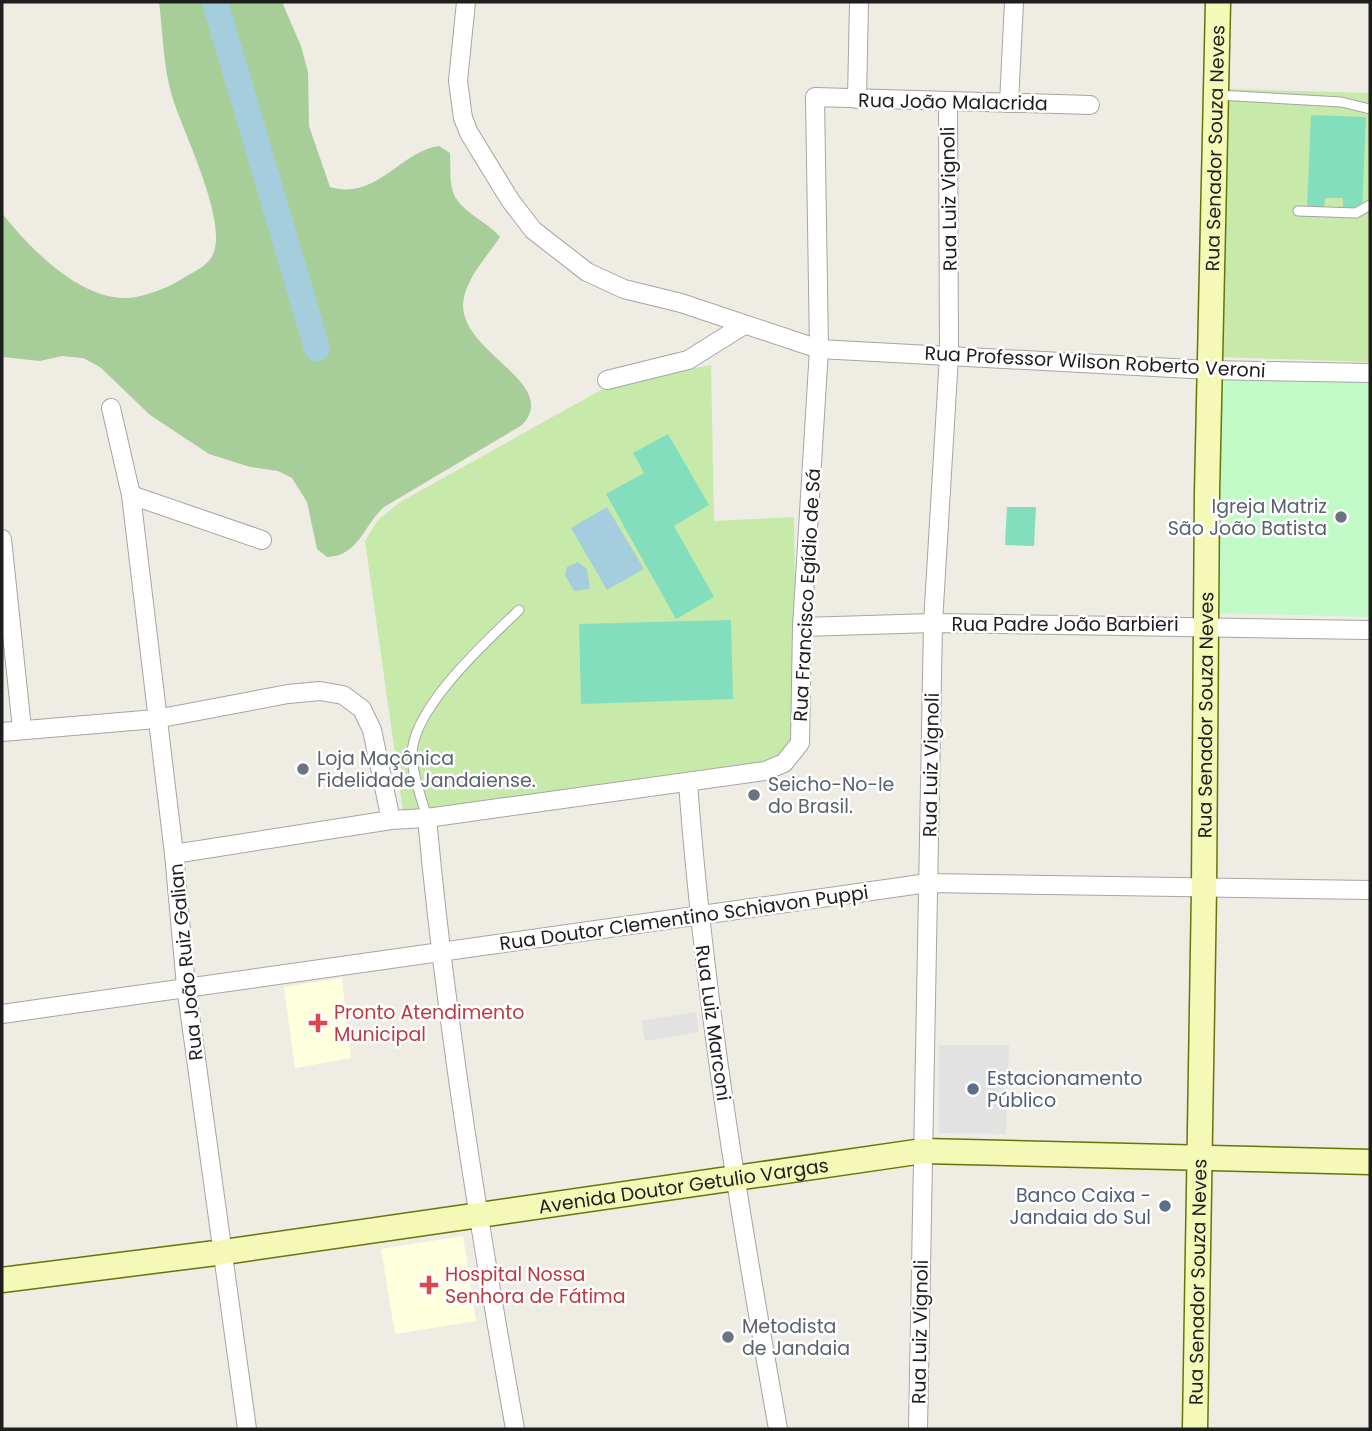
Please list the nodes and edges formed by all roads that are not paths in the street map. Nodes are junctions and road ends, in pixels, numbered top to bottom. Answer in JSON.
{"nodes":[{"id":1,"x":466,"y":2,"type":"edge"},
{"id":2,"x":859,"y":2,"type":"edge"},
{"id":3,"x":1014,"y":2,"type":"edge"},
{"id":4,"x":1218,"y":2,"type":"edge"},
{"id":5,"x":1216,"y":94,"type":"junction"},
{"id":6,"x":815,"y":97,"type":"joint"},
{"id":7,"x":857,"y":99,"type":"junction"},
{"id":8,"x":948,"y":102,"type":"junction"},
{"id":9,"x":1009,"y":103,"type":"junction"},
{"id":10,"x":1090,"y":105,"type":"dead end"},
{"id":11,"x":1370,"y":109,"type":"edge"},
{"id":12,"x":1370,"y":205,"type":"edge"},
{"id":13,"x":1298,"y":211,"type":"dead end"},
{"id":14,"x":744,"y":325,"type":"junction"},
{"id":15,"x":819,"y":349,"type":"junction"},
{"id":16,"x":950,"y":356,"type":"junction"},
{"id":17,"x":1210,"y":370,"type":"junction"},
{"id":18,"x":1370,"y":373,"type":"edge"},
{"id":19,"x":607,"y":380,"type":"dead end"},
{"id":20,"x":111,"y":408,"type":"dead end"},
{"id":21,"x":131,"y":495,"type":"junction"},
{"id":22,"x":2,"y":539,"type":"edge"},
{"id":23,"x":262,"y":540,"type":"dead end"},
{"id":24,"x":519,"y":610,"type":"dead end"},
{"id":25,"x":933,"y":623,"type":"junction"},
{"id":26,"x":1205,"y":625,"type":"junction"},
{"id":27,"x":802,"y":627,"type":"junction"},
{"id":28,"x":1370,"y":630,"type":"edge"},
{"id":29,"x":156,"y":719,"type":"junction"},
{"id":30,"x":22,"y":729,"type":"junction"},
{"id":31,"x":2,"y":732,"type":"edge"},
{"id":32,"x":688,"y":783,"type":"junction"},
{"id":33,"x":427,"y":818,"type":"junction"},
{"id":34,"x":391,"y":820,"type":"junction"},
{"id":35,"x":174,"y":853,"type":"junction"},
{"id":36,"x":929,"y":883,"type":"junction"},
{"id":37,"x":1204,"y":889,"type":"junction"},
{"id":38,"x":1370,"y":890,"type":"edge"},
{"id":39,"x":698,"y":916,"type":"junction"},
{"id":40,"x":439,"y":953,"type":"junction"},
{"id":41,"x":187,"y":986,"type":"junction"},
{"id":42,"x":2,"y":1014,"type":"edge"},
{"id":43,"x":923,"y":1151,"type":"junction"},
{"id":44,"x":1198,"y":1158,"type":"junction"},
{"id":45,"x":1370,"y":1162,"type":"edge"},
{"id":46,"x":734,"y":1178,"type":"junction"},
{"id":47,"x":477,"y":1215,"type":"junction"},
{"id":48,"x":224,"y":1252,"type":"junction"},
{"id":49,"x":2,"y":1280,"type":"edge"},
{"id":50,"x":247,"y":1429,"type":"edge"},
{"id":51,"x":515,"y":1429,"type":"edge"},
{"id":52,"x":778,"y":1429,"type":"edge"},
{"id":53,"x":918,"y":1429,"type":"edge"},
{"id":54,"x":1195,"y":1429,"type":"edge"}],
"edges":[{"from":1,"to":14,"type":"street","name":"Rua Professor Wilson Roberto Veroni"},
{"from":2,"to":7,"type":"street"},
{"from":3,"to":9,"type":"street"},
{"from":4,"to":5,"type":"street","name":"Rua Senador Souza Neves"},
{"from":5,"to":11,"type":"lane"},
{"from":5,"to":17,"type":"street","name":"Rua Senador Souza Neves"},
{"from":6,"to":7,"type":"street","name":"Rua João Malacrida"},
{"from":6,"to":15,"type":"street","name":"Rua Francisco Egídio de Sá"},
{"from":7,"to":8,"type":"street","name":"Rua João Malacrida"},
{"from":8,"to":9,"type":"street","name":"Rua João Malacrida"},
{"from":8,"to":16,"type":"street","name":"Rua Luiz Vignoli"},
{"from":9,"to":10,"type":"street","name":"Rua João Malacrida"},
{"from":12,"to":13,"type":"lane"},
{"from":14,"to":15,"type":"street","name":"Rua Professor Wilson Roberto Veroni"},
{"from":14,"to":19,"type":"street"},
{"from":15,"to":16,"type":"street","name":"Rua Professor Wilson Roberto Veroni"},
{"from":15,"to":27,"type":"street","name":"Rua Francisco Egídio de Sá"},
{"from":16,"to":17,"type":"street","name":"Rua Professor Wilson Roberto Veroni"},
{"from":16,"to":25,"type":"street","name":"Rua Luiz Vignoli"},
{"from":17,"to":18,"type":"street","name":"Rua Professor Wilson Roberto Veroni"},
{"from":17,"to":26,"type":"street","name":"Rua Senador Souza Neves"},
{"from":20,"to":21,"type":"street","name":"Rua João Ruiz Galian"},
{"from":21,"to":23,"type":"street"},
{"from":21,"to":29,"type":"street","name":"Rua João Ruiz Galian"},
{"from":22,"to":30,"type":"street"},
{"from":24,"to":33,"type":"lane"},
{"from":25,"to":26,"type":"street","name":"Rua Padre João Barbieri"},
{"from":25,"to":27,"type":"street","name":"Rua Padre João Barbieri"},
{"from":25,"to":36,"type":"street","name":"Rua Luiz Vignoli"},
{"from":26,"to":28,"type":"street","name":"Rua Padre João Barbieri"},
{"from":26,"to":37,"type":"street","name":"Rua Senador Souza Neves"},
{"from":27,"to":32,"type":"street","name":"Rua Francisco Egídio de Sá"},
{"from":29,"to":30,"type":"street"},
{"from":29,"to":34,"type":"street"},
{"from":29,"to":35,"type":"street","name":"Rua João Ruiz Galian"},
{"from":30,"to":31,"type":"street"},
{"from":32,"to":33,"type":"street","name":"Rua Francisco Egídio de Sá"},
{"from":32,"to":39,"type":"street","name":"Rua Luiz Marconi"},
{"from":33,"to":34,"type":"street","name":"Rua Francisco Egídio de Sá"},
{"from":33,"to":40,"type":"street"},
{"from":34,"to":35,"type":"street","name":"Rua Francisco Egídio de Sá"},
{"from":35,"to":41,"type":"street","name":"Rua João Ruiz Galian"},
{"from":36,"to":37,"type":"street","name":"Rua Doutor Clementino Schiavon Puppi"},
{"from":36,"to":39,"type":"street","name":"Rua Doutor Clementino Schiavon Puppi"},
{"from":36,"to":43,"type":"street","name":"Rua Luiz Vignoli"},
{"from":37,"to":38,"type":"street","name":"Rua Doutor Clementino Schiavon Puppi"},
{"from":37,"to":44,"type":"street","name":"Rua Senador Souza Neves"},
{"from":39,"to":40,"type":"street","name":"Rua Doutor Clementino Schiavon Puppi"},
{"from":39,"to":46,"type":"street","name":"Rua Luiz Marconi"},
{"from":40,"to":41,"type":"street","name":"Rua Doutor Clementino Schiavon Puppi"},
{"from":40,"to":47,"type":"street"},
{"from":41,"to":42,"type":"street","name":"Rua Doutor Clementino Schiavon Puppi"},
{"from":41,"to":48,"type":"street","name":"Rua João Ruiz Galian"},
{"from":43,"to":44,"type":"street","name":"Avenida Doutor Getulio Vargas"},
{"from":43,"to":46,"type":"street","name":"Avenida Doutor Getulio Vargas"},
{"from":43,"to":53,"type":"street","name":"Rua Luiz Vignoli"},
{"from":44,"to":45,"type":"street","name":"Avenida Doutor Getulio Vargas"},
{"from":44,"to":54,"type":"street","name":"Rua Senador Souza Neves"},
{"from":46,"to":47,"type":"street","name":"Avenida Doutor Getulio Vargas"},
{"from":46,"to":52,"type":"street","name":"Rua Luiz Marconi"},
{"from":47,"to":48,"type":"street","name":"Avenida Doutor Getulio Vargas"},
{"from":47,"to":51,"type":"street"},
{"from":48,"to":49,"type":"street","name":"Avenida Doutor Getulio Vargas"},
{"from":48,"to":50,"type":"street","name":"Rua João Ruiz Galian"}]}
